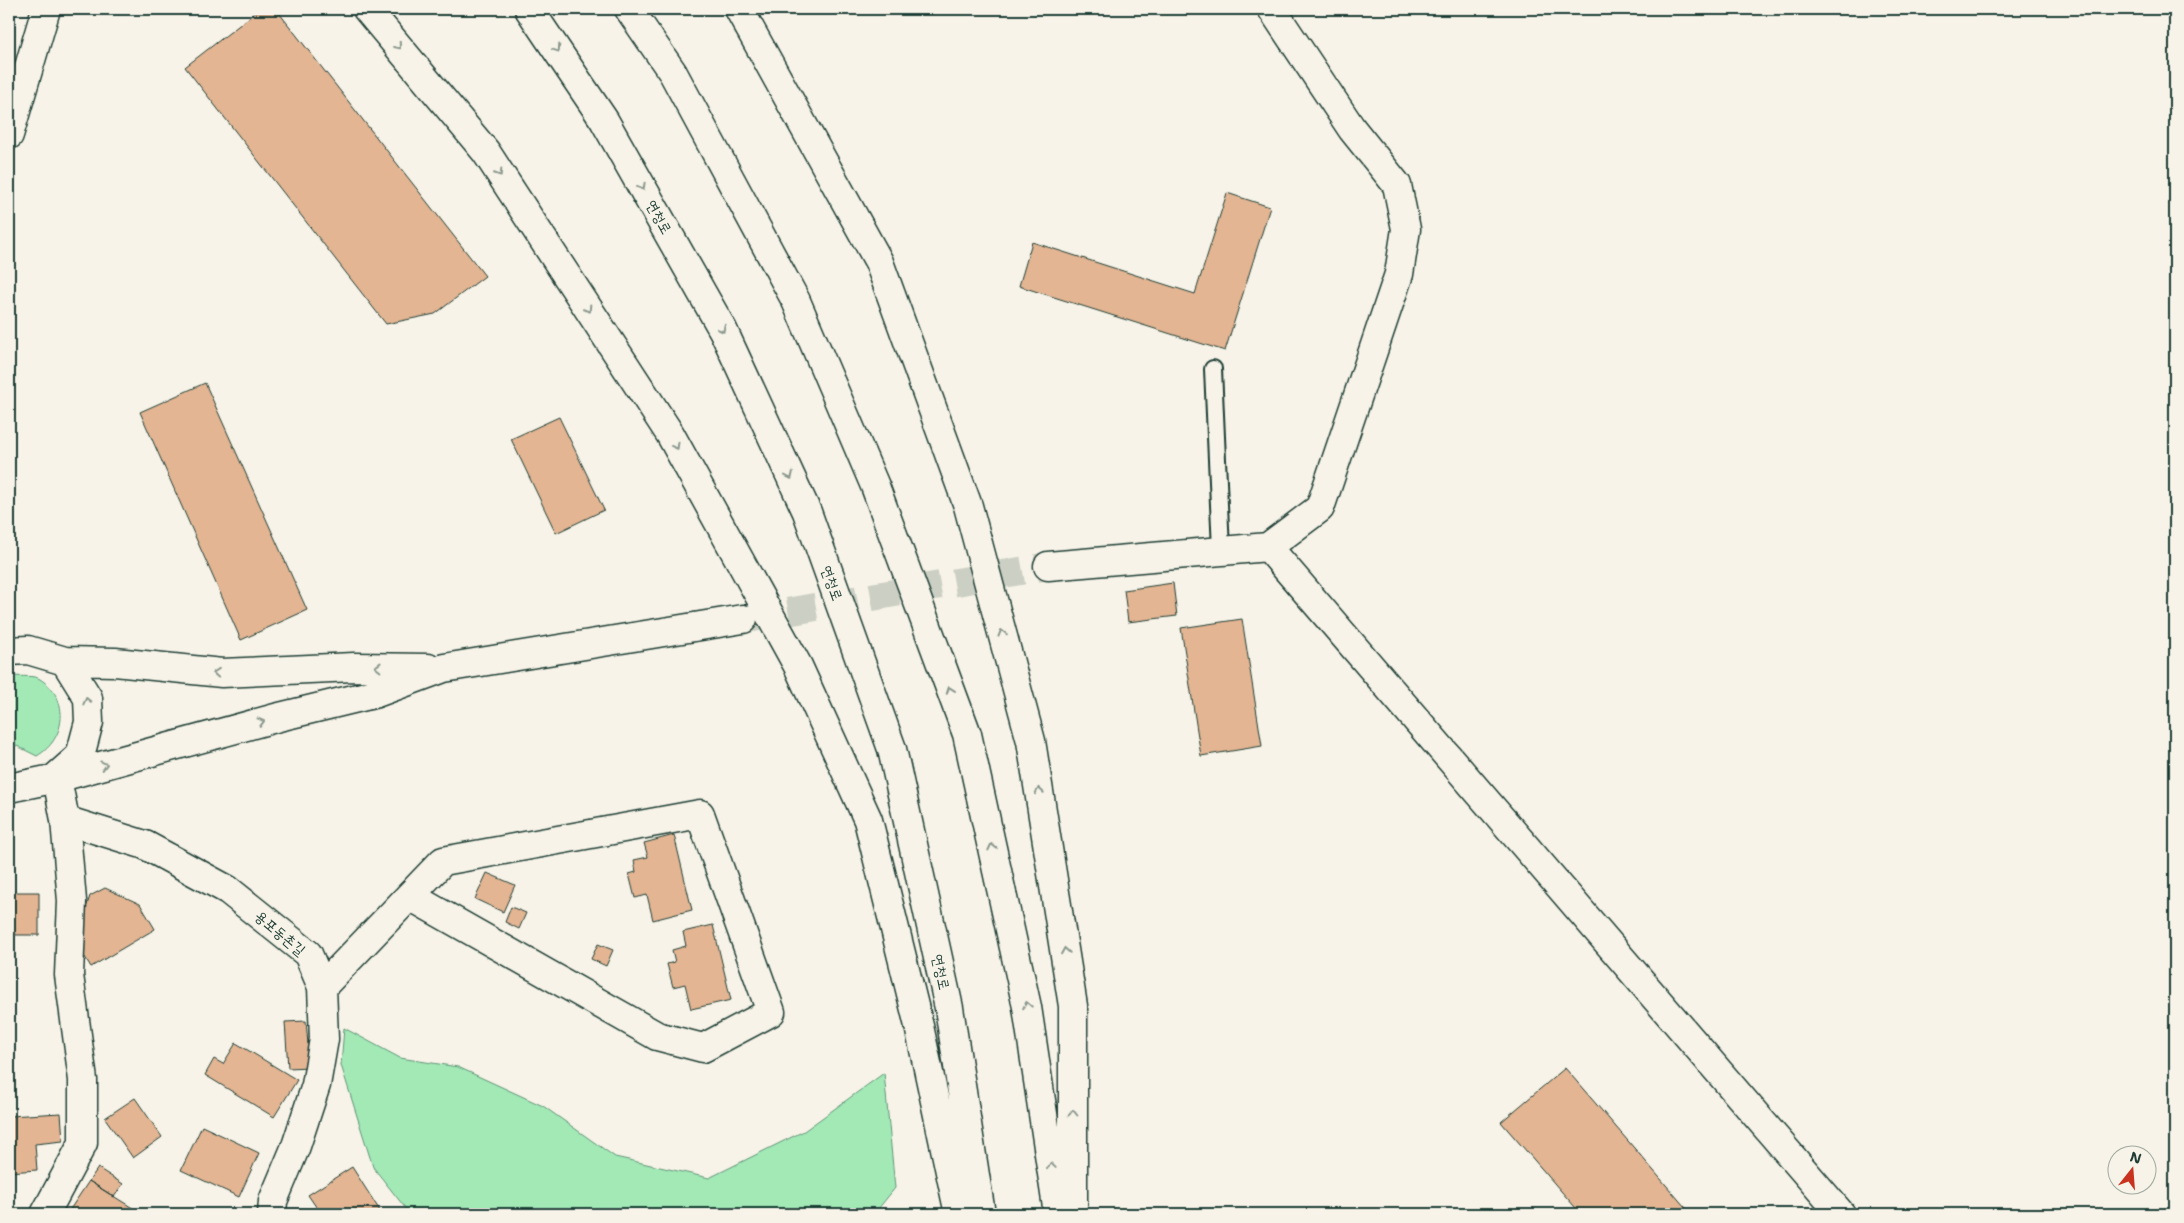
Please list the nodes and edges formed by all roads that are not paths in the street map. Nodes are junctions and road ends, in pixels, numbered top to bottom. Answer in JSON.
{"nodes":[{"id":1,"x":46,"y":9,"type":"edge"},
{"id":2,"x":367,"y":9,"type":"edge"},
{"id":3,"x":530,"y":9,"type":"edge"},
{"id":4,"x":629,"y":9,"type":"edge"},
{"id":5,"x":739,"y":9,"type":"edge"},
{"id":6,"x":1272,"y":9,"type":"edge"},
{"id":7,"x":9,"y":135,"type":"edge"},
{"id":8,"x":1213,"y":369,"type":"dead end"},
{"id":9,"x":1268,"y":546,"type":"junction"},
{"id":10,"x":1221,"y":550,"type":"junction"},
{"id":11,"x":1048,"y":566,"type":"tunnel mouth"},
{"id":12,"x":743,"y":619,"type":"tunnel mouth"},
{"id":13,"x":9,"y":651,"type":"edge"},
{"id":14,"x":65,"y":661,"type":"junction"},
{"id":15,"x":444,"y":668,"type":"junction"},
{"id":16,"x":57,"y":778,"type":"junction"},
{"id":17,"x":9,"y":781,"type":"edge"},
{"id":18,"x":9,"y":788,"type":"edge"},
{"id":19,"x":65,"y":820,"type":"junction"},
{"id":20,"x":410,"y":896,"type":"junction"},
{"id":21,"x":322,"y":987,"type":"junction"},
{"id":22,"x":45,"y":1214,"type":"edge"},
{"id":23,"x":272,"y":1214,"type":"edge"},
{"id":24,"x":959,"y":1214,"type":"edge"},
{"id":25,"x":981,"y":1214,"type":"edge"},
{"id":26,"x":1058,"y":1214,"type":"edge"},
{"id":27,"x":1073,"y":1214,"type":"edge"},
{"id":28,"x":1841,"y":1214,"type":"edge"}],
"edges":[{"from":1,"to":7,"type":"main road"},
{"from":2,"to":24,"type":"main road","one_way":true},
{"from":3,"to":25,"type":"main road","name":"연청로","one_way":true},
{"from":26,"to":4,"type":"main road","one_way":true},
{"from":27,"to":5,"type":"main road","one_way":true},
{"from":6,"to":9,"type":"main road"},
{"from":8,"to":10,"type":"lane"},
{"from":9,"to":10,"type":"main road"},
{"from":9,"to":28,"type":"main road"},
{"from":10,"to":11,"type":"main road"},
{"from":12,"to":15,"type":"main road"},
{"from":13,"to":14,"type":"main road"},
{"from":15,"to":14,"type":"main road","one_way":true},
{"from":16,"to":14,"type":"main road","one_way":true},
{"from":16,"to":15,"type":"main road","one_way":true},
{"from":16,"to":17,"type":"main road"},
{"from":16,"to":18,"type":"main road"},
{"from":16,"to":19,"type":"main road"},
{"from":19,"to":21,"type":"main road","name":"용포동촌길"},
{"from":19,"to":22,"type":"main road"},
{"from":20,"to":20,"type":"main road"},
{"from":20,"to":21,"type":"main road"},
{"from":21,"to":23,"type":"main road","name":"용포동촌길"}]}
